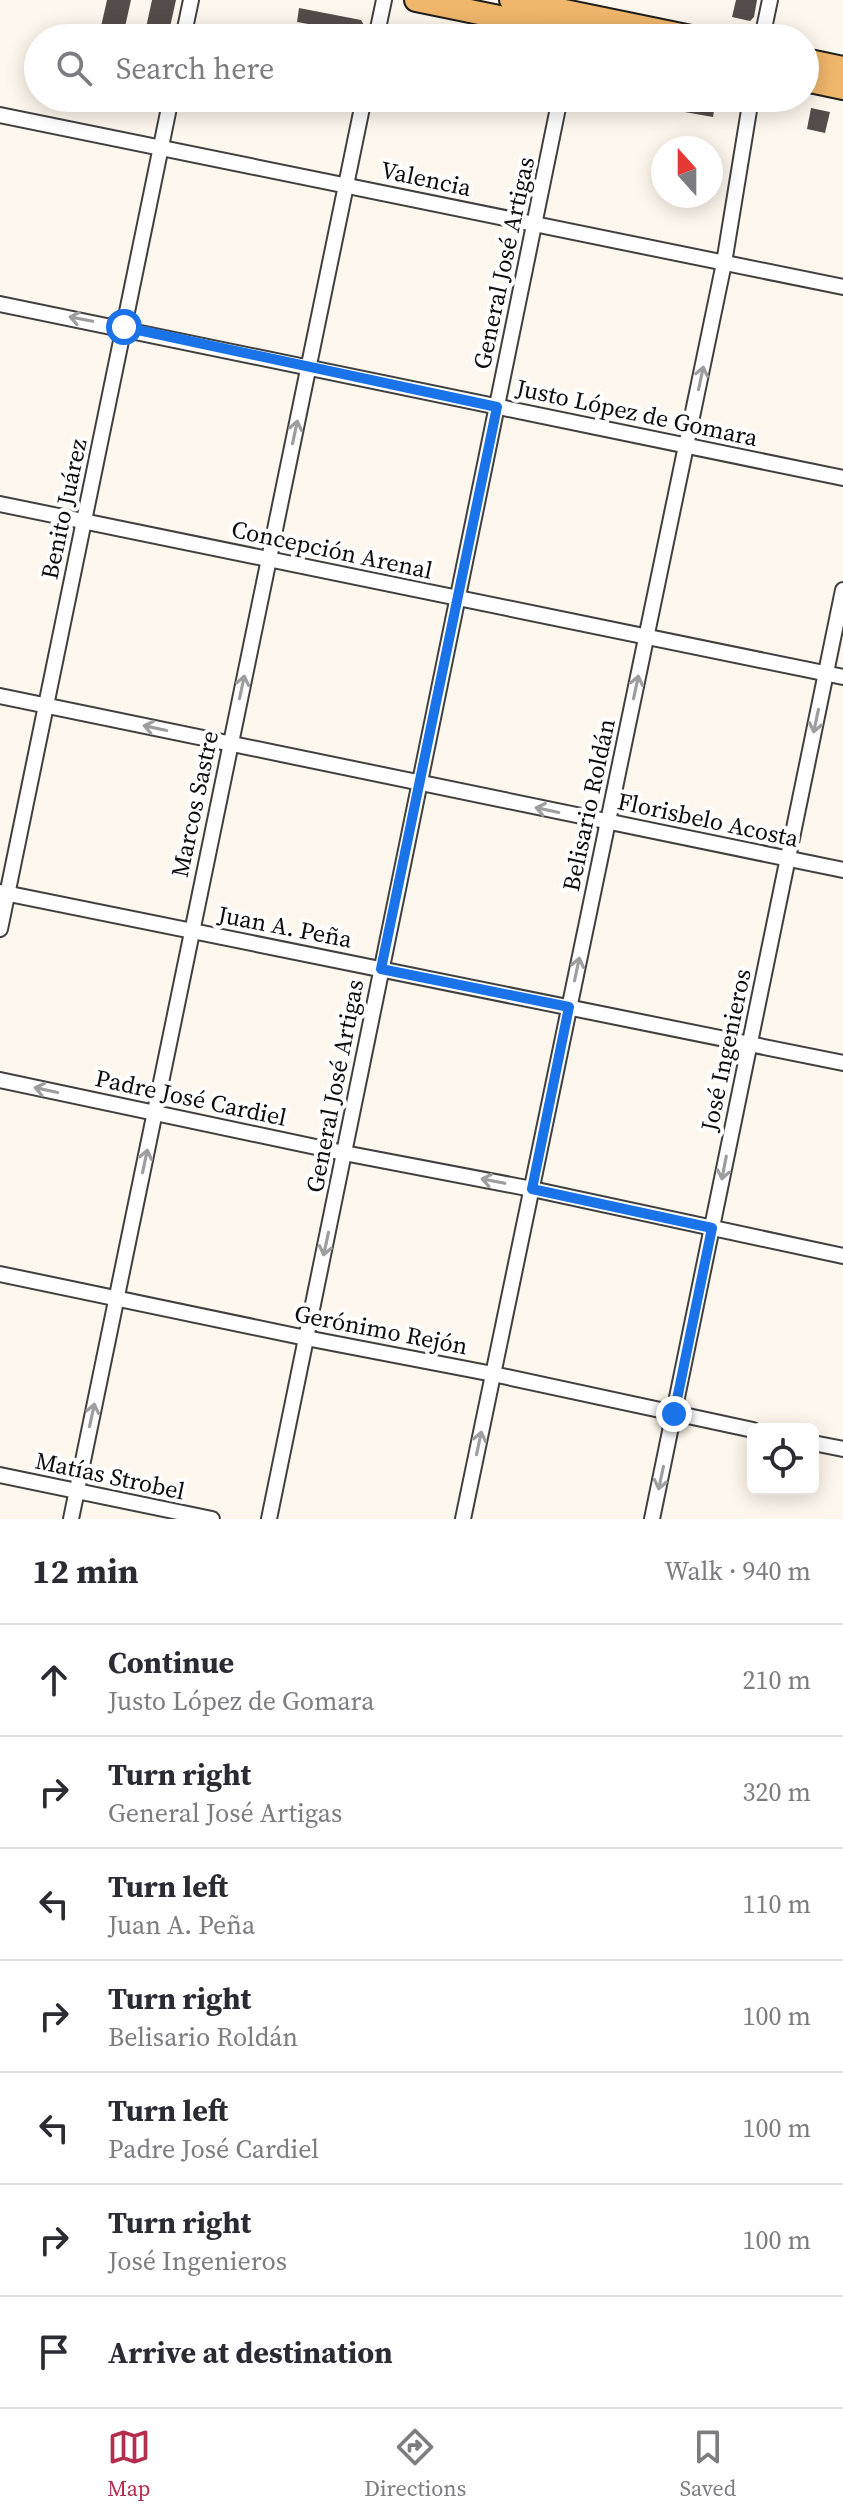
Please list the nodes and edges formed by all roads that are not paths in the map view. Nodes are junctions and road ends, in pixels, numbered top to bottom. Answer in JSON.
{"nodes":[{"id":1,"x":191,"y":0,"type":"edge"},
{"id":2,"x":384,"y":0,"type":"edge"},
{"id":3,"x":416,"y":0,"type":"edge"},
{"id":4,"x":511,"y":0,"type":"edge"},
{"id":5,"x":770,"y":0,"type":"edge"},
{"id":6,"x":576,"y":21,"type":"edge"},
{"id":7,"x":186,"y":24,"type":"edge"},
{"id":8,"x":379,"y":24,"type":"edge"},
{"id":9,"x":597,"y":24,"type":"edge"},
{"id":10,"x":765,"y":24,"type":"edge"},
{"id":11,"x":819,"y":63,"type":"edge"},
{"id":12,"x":843,"y":68,"type":"edge"},
{"id":13,"x":819,"y":83,"type":"edge"},
{"id":14,"x":843,"y":88,"type":"edge"},
{"id":15,"x":168,"y":112,"type":"edge"},
{"id":16,"x":361,"y":112,"type":"edge"},
{"id":17,"x":557,"y":112,"type":"edge"},
{"id":18,"x":749,"y":112,"type":"edge"},
{"id":19,"x":0,"y":115,"type":"edge"},
{"id":20,"x":161,"y":147,"type":"junction"},
{"id":21,"x":346,"y":185,"type":"junction"},
{"id":22,"x":534,"y":224,"type":"junction"},
{"id":23,"x":724,"y":263,"type":"junction"},
{"id":24,"x":843,"y":287,"type":"edge"},
{"id":25,"x":0,"y":304,"type":"edge"},
{"id":26,"x":124,"y":327,"type":"junction"},
{"id":27,"x":308,"y":368,"type":"junction"},
{"id":28,"x":497,"y":407,"type":"junction"},
{"id":29,"x":687,"y":445,"type":"junction"},
{"id":30,"x":843,"y":478,"type":"edge"},
{"id":31,"x":0,"y":504,"type":"edge"},
{"id":32,"x":84,"y":521,"type":"junction"},
{"id":33,"x":269,"y":559,"type":"junction"},
{"id":34,"x":843,"y":590,"type":"edge"},
{"id":35,"x":458,"y":598,"type":"junction"},
{"id":36,"x":647,"y":637,"type":"junction"},
{"id":37,"x":826,"y":674,"type":"junction"},
{"id":38,"x":843,"y":677,"type":"edge"},
{"id":39,"x":0,"y":696,"type":"edge"},
{"id":40,"x":46,"y":705,"type":"junction"},
{"id":41,"x":230,"y":745,"type":"junction"},
{"id":42,"x":420,"y":784,"type":"junction"},
{"id":43,"x":608,"y":822,"type":"junction"},
{"id":44,"x":788,"y":859,"type":"junction"},
{"id":45,"x":843,"y":870,"type":"edge"},
{"id":46,"x":4,"y":892,"type":"edge"},
{"id":47,"x":0,"y":929,"type":"edge"},
{"id":48,"x":192,"y":930,"type":"junction"},
{"id":49,"x":381,"y":969,"type":"junction"},
{"id":50,"x":569,"y":1007,"type":"junction"},
{"id":51,"x":749,"y":1044,"type":"junction"},
{"id":52,"x":843,"y":1063,"type":"edge"},
{"id":53,"x":0,"y":1080,"type":"edge"},
{"id":54,"x":154,"y":1114,"type":"junction"},
{"id":55,"x":344,"y":1153,"type":"junction"},
{"id":56,"x":532,"y":1189,"type":"junction"},
{"id":57,"x":712,"y":1228,"type":"junction"},
{"id":58,"x":843,"y":1256,"type":"edge"},
{"id":59,"x":0,"y":1274,"type":"edge"},
{"id":60,"x":116,"y":1299,"type":"junction"},
{"id":61,"x":306,"y":1338,"type":"junction"},
{"id":62,"x":493,"y":1374,"type":"junction"},
{"id":63,"x":674,"y":1414,"type":"junction"},
{"id":64,"x":747,"y":1429,"type":"edge"},
{"id":65,"x":819,"y":1444,"type":"edge"},
{"id":66,"x":843,"y":1449,"type":"edge"},
{"id":67,"x":0,"y":1475,"type":"edge"},
{"id":68,"x":76,"y":1491,"type":"junction"},
{"id":69,"x":71,"y":1519,"type":"edge"},
{"id":70,"x":212,"y":1519,"type":"edge"},
{"id":71,"x":269,"y":1519,"type":"edge"},
{"id":72,"x":463,"y":1519,"type":"edge"},
{"id":73,"x":652,"y":1519,"type":"edge"}],
"edges":[{"from":1,"to":7,"type":"street"},
{"from":2,"to":8,"type":"street"},
{"from":3,"to":6,"type":"main road"},
{"from":4,"to":6,"type":"main road"},
{"from":5,"to":10,"type":"street"},
{"from":6,"to":9,"type":"main road"},
{"from":11,"to":12,"type":"main road"},
{"from":13,"to":14,"type":"main road"},
{"from":15,"to":20,"type":"street","name":"Benito Juárez"},
{"from":16,"to":21,"type":"street","name":"Marcos Sastre"},
{"from":17,"to":22,"type":"street","name":"General José Artigas"},
{"from":18,"to":23,"type":"street","name":"Belisario Roldán"},
{"from":19,"to":20,"type":"street","name":"Valencia"},
{"from":20,"to":21,"type":"street","name":"Valencia"},
{"from":20,"to":26,"type":"street","name":"Benito Juárez"},
{"from":21,"to":22,"type":"street","name":"Valencia"},
{"from":21,"to":27,"type":"street","name":"Marcos Sastre"},
{"from":22,"to":23,"type":"street","name":"Valencia"},
{"from":22,"to":28,"type":"street","name":"General José Artigas"},
{"from":23,"to":24,"type":"street","name":"Valencia"},
{"from":29,"to":23,"type":"street","name":"Belisario Roldán","one_way":true},
{"from":26,"to":25,"type":"street","name":"Justo López de Gomara","one_way":true},
{"from":26,"to":27,"type":"street","name":"Justo López de Gomara"},
{"from":26,"to":32,"type":"street","name":"Benito Juárez"},
{"from":27,"to":28,"type":"street","name":"Justo López de Gomara"},
{"from":33,"to":27,"type":"street","name":"Marcos Sastre","one_way":true},
{"from":28,"to":29,"type":"street","name":"Justo López de Gomara"},
{"from":28,"to":35,"type":"street","name":"General José Artigas"},
{"from":29,"to":30,"type":"street","name":"Justo López de Gomara"},
{"from":29,"to":36,"type":"street","name":"Belisario Roldán"},
{"from":31,"to":32,"type":"street","name":"Concepción Arenal"},
{"from":32,"to":33,"type":"street","name":"Concepción Arenal"},
{"from":32,"to":40,"type":"street","name":"Benito Juárez"},
{"from":33,"to":35,"type":"street","name":"Concepción Arenal"},
{"from":41,"to":33,"type":"street","name":"Marcos Sastre","one_way":true},
{"from":34,"to":37,"type":"street","name":"José Ingenieros"},
{"from":35,"to":36,"type":"street","name":"Concepción Arenal"},
{"from":35,"to":42,"type":"street","name":"General José Artigas"},
{"from":36,"to":37,"type":"street","name":"Concepción Arenal"},
{"from":43,"to":36,"type":"street","name":"Belisario Roldán","one_way":true},
{"from":37,"to":38,"type":"street","name":"Concepción Arenal"},
{"from":37,"to":44,"type":"street","name":"José Ingenieros","one_way":true},
{"from":39,"to":40,"type":"street","name":"Florisbelo Acosta"},
{"from":41,"to":40,"type":"street","name":"Florisbelo Acosta","one_way":true},
{"from":40,"to":46,"type":"street","name":"Benito Juárez"},
{"from":41,"to":42,"type":"street","name":"Florisbelo Acosta"},
{"from":41,"to":48,"type":"street","name":"Marcos Sastre"},
{"from":43,"to":42,"type":"street","name":"Florisbelo Acosta","one_way":true},
{"from":42,"to":49,"type":"street","name":"General José Artigas"},
{"from":43,"to":44,"type":"street","name":"Florisbelo Acosta"},
{"from":50,"to":43,"type":"street","name":"Belisario Roldán","one_way":true},
{"from":44,"to":45,"type":"street","name":"Florisbelo Acosta"},
{"from":44,"to":51,"type":"street","name":"José Ingenieros"},
{"from":46,"to":47,"type":"street","name":"Benito Juárez"},
{"from":46,"to":48,"type":"street","name":"Juan A. Peña"},
{"from":48,"to":49,"type":"street","name":"Juan A. Peña"},
{"from":48,"to":54,"type":"street","name":"Marcos Sastre"},
{"from":49,"to":50,"type":"street","name":"Juan A. Peña"},
{"from":49,"to":55,"type":"street","name":"General José Artigas"},
{"from":50,"to":51,"type":"street","name":"Juan A. Peña"},
{"from":50,"to":56,"type":"street","name":"Belisario Roldán"},
{"from":51,"to":52,"type":"street","name":"Juan A. Peña"},
{"from":51,"to":57,"type":"street","name":"José Ingenieros","one_way":true},
{"from":54,"to":53,"type":"street","name":"Padre José Cardiel","one_way":true},
{"from":54,"to":55,"type":"street","name":"Padre José Cardiel"},
{"from":60,"to":54,"type":"street","name":"Marcos Sastre","one_way":true},
{"from":56,"to":55,"type":"street","name":"Padre José Cardiel","one_way":true},
{"from":55,"to":61,"type":"street","name":"General José Artigas","one_way":true},
{"from":56,"to":57,"type":"street","name":"Padre José Cardiel"},
{"from":56,"to":62,"type":"street","name":"Belisario Roldán"},
{"from":57,"to":58,"type":"street","name":"Padre José Cardiel"},
{"from":57,"to":63,"type":"street","name":"José Ingenieros"},
{"from":59,"to":60,"type":"street","name":"Gerónimo Rejón"},
{"from":60,"to":61,"type":"street","name":"Gerónimo Rejón"},
{"from":68,"to":60,"type":"street","name":"Marcos Sastre","one_way":true},
{"from":61,"to":62,"type":"street","name":"Gerónimo Rejón"},
{"from":61,"to":71,"type":"street","name":"General José Artigas"},
{"from":62,"to":63,"type":"street","name":"Gerónimo Rejón"},
{"from":72,"to":62,"type":"street","name":"Belisario Roldán","one_way":true},
{"from":63,"to":64,"type":"street","name":"Gerónimo Rejón"},
{"from":63,"to":73,"type":"street","name":"José Ingenieros","one_way":true},
{"from":65,"to":66,"type":"street"},
{"from":67,"to":68,"type":"street","name":"Matías Strobel"},
{"from":68,"to":69,"type":"street","name":"Marcos Sastre"},
{"from":68,"to":70,"type":"street","name":"Matías Strobel"}]}
